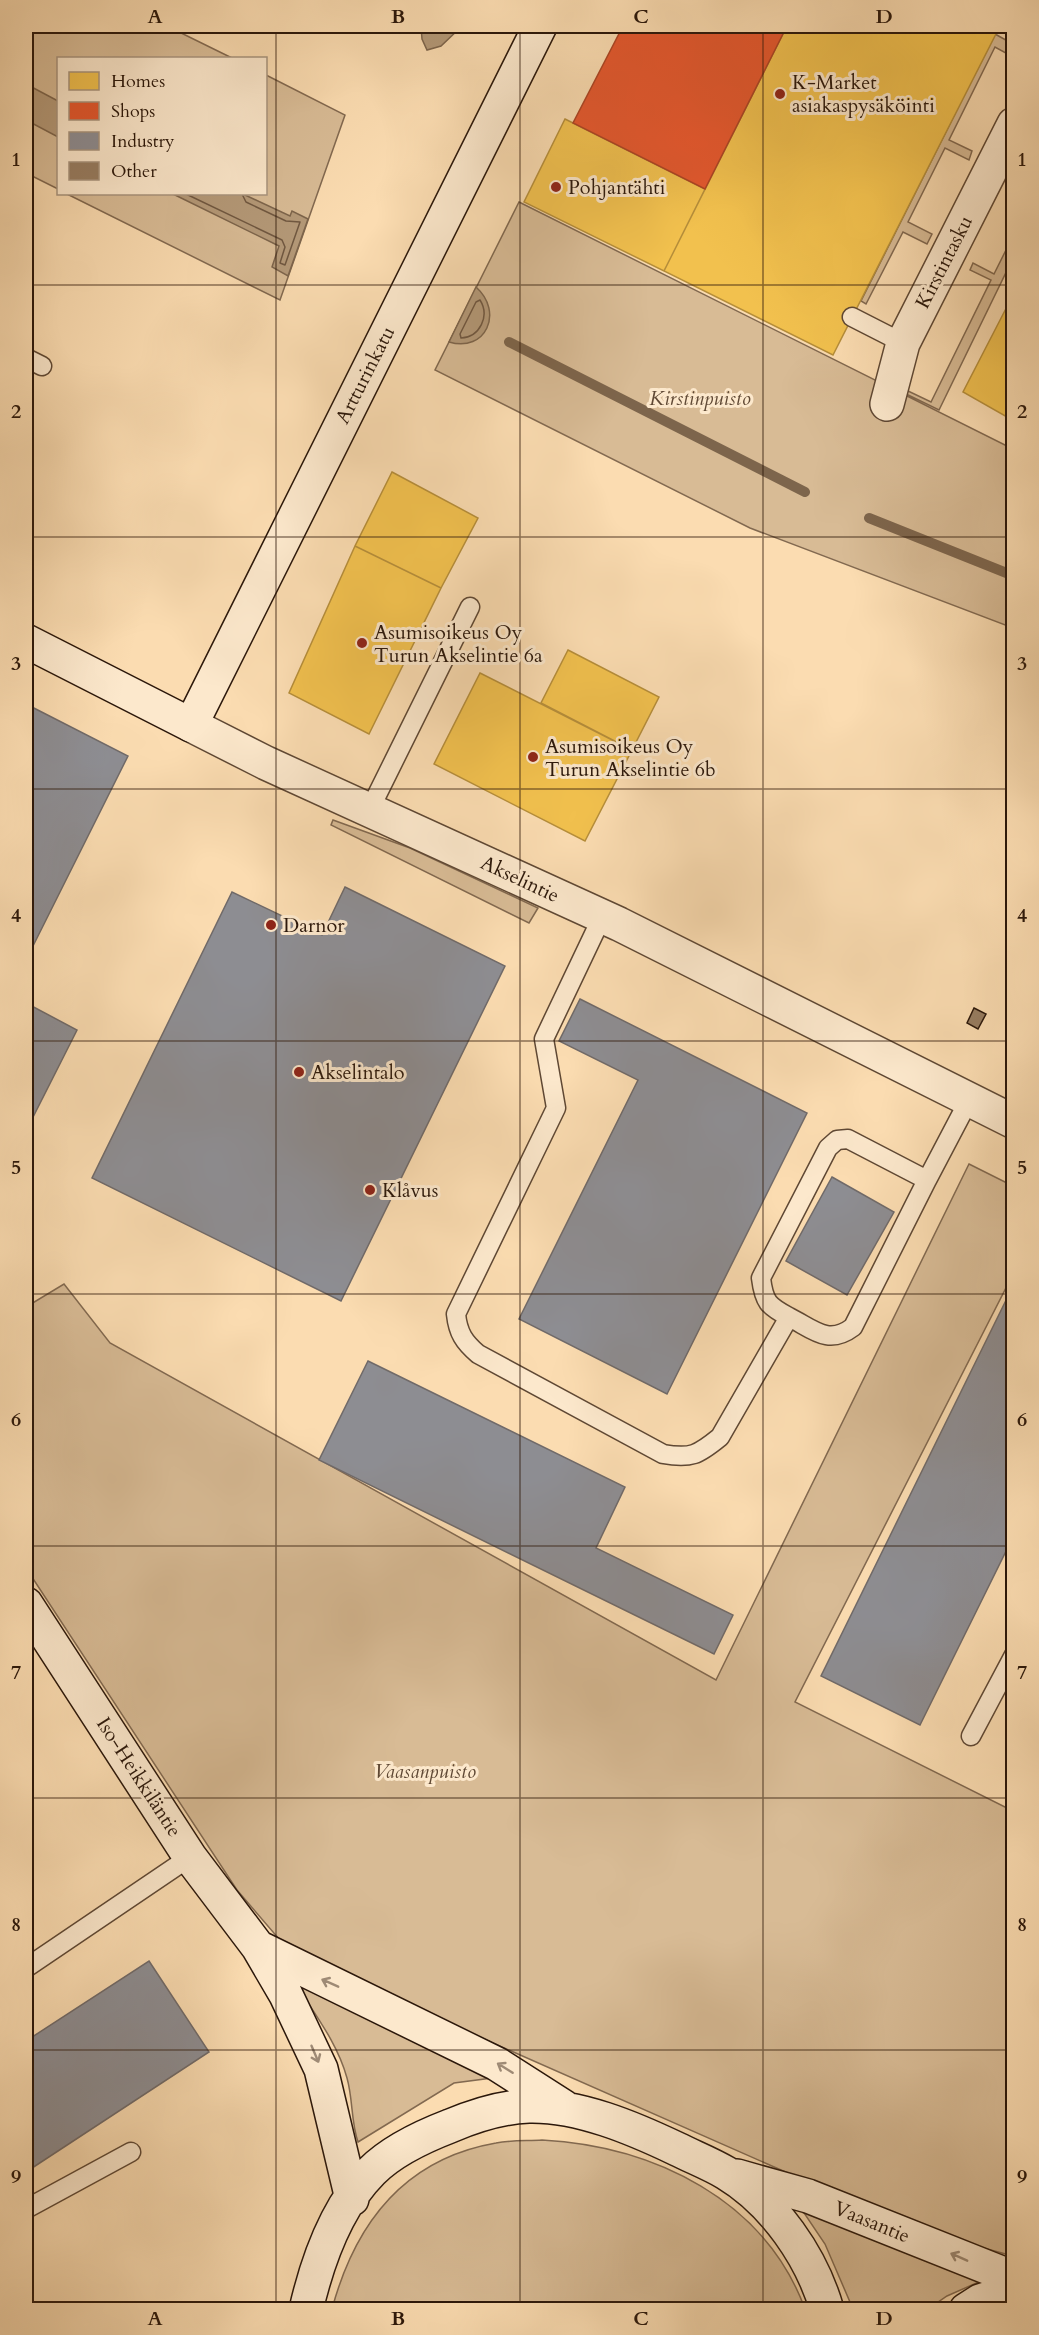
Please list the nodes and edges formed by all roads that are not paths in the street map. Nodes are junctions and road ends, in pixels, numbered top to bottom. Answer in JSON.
{"nodes":[{"id":1,"x":540,"y":26,"type":"edge"},
{"id":2,"x":1012,"y":131,"type":"edge"},
{"id":3,"x":852,"y":317,"type":"dead end"},
{"id":4,"x":903,"y":343,"type":"junction"},
{"id":5,"x":26,"y":358,"type":"edge"},
{"id":6,"x":42,"y":366,"type":"dead end"},
{"id":7,"x":887,"y":404,"type":"dead end"},
{"id":8,"x":470,"y":607,"type":"dead end"},
{"id":9,"x":26,"y":641,"type":"edge"},
{"id":10,"x":190,"y":725,"type":"junction"},
{"id":11,"x":369,"y":811,"type":"junction"},
{"id":12,"x":602,"y":916,"type":"junction"},
{"id":13,"x":969,"y":1100,"type":"junction"},
{"id":14,"x":1014,"y":1122,"type":"edge"},
{"id":15,"x":927,"y":1180,"type":"junction"},
{"id":16,"x":789,"y":1317,"type":"junction"},
{"id":17,"x":26,"y":1604,"type":"edge"},
{"id":18,"x":1014,"y":1655,"type":"edge"},
{"id":19,"x":971,"y":1736,"type":"dead end"},
{"id":20,"x":190,"y":1857,"type":"junction"},
{"id":21,"x":258,"y":1947,"type":"junction"},
{"id":22,"x":26,"y":1968,"type":"edge"},
{"id":23,"x":572,"y":2111,"type":"junction"},
{"id":24,"x":131,"y":2152,"type":"dead end"},
{"id":25,"x":727,"y":2174,"type":"junction"},
{"id":26,"x":352,"y":2199,"type":"junction"},
{"id":27,"x":26,"y":2209,"type":"edge"},
{"id":28,"x":1014,"y":2278,"type":"edge"},
{"id":29,"x":1014,"y":2290,"type":"edge"},
{"id":30,"x":306,"y":2310,"type":"edge"},
{"id":31,"x":827,"y":2310,"type":"edge"},
{"id":32,"x":966,"y":2310,"type":"edge"}],
"edges":[{"from":1,"to":10,"type":"street","name":"Artturinkatu"},
{"from":2,"to":4,"type":"street","name":"Kirstintasku"},
{"from":3,"to":4,"type":"lane"},
{"from":4,"to":7,"type":"street","name":"Kirstintasku"},
{"from":5,"to":6,"type":"lane"},
{"from":8,"to":11,"type":"lane"},
{"from":9,"to":10,"type":"street","name":"Akselintie"},
{"from":10,"to":11,"type":"street","name":"Akselintie"},
{"from":11,"to":12,"type":"street","name":"Akselintie"},
{"from":12,"to":13,"type":"street","name":"Akselintie"},
{"from":12,"to":16,"type":"lane"},
{"from":13,"to":14,"type":"street","name":"Akselintie"},
{"from":13,"to":15,"type":"lane"},
{"from":15,"to":16,"type":"lane"},
{"from":15,"to":16,"type":"lane"},
{"from":17,"to":20,"type":"street","name":"Iso-Heikkiläntie"},
{"from":18,"to":19,"type":"lane"},
{"from":20,"to":21,"type":"street","name":"Iso-Heikkiläntie"},
{"from":20,"to":22,"type":"lane"},
{"from":23,"to":21,"type":"street","name":"Iso-Heikkiläntie","one_way":true},
{"from":21,"to":26,"type":"street","name":"Iso-Heikkiläntie","one_way":true},
{"from":23,"to":25,"type":"street"},
{"from":23,"to":26,"type":"street"},
{"from":24,"to":27,"type":"lane"},
{"from":28,"to":25,"type":"street","name":"Vaasantie","one_way":true},
{"from":25,"to":31,"type":"street"},
{"from":26,"to":30,"type":"street"},
{"from":29,"to":32,"type":"street"}]}
